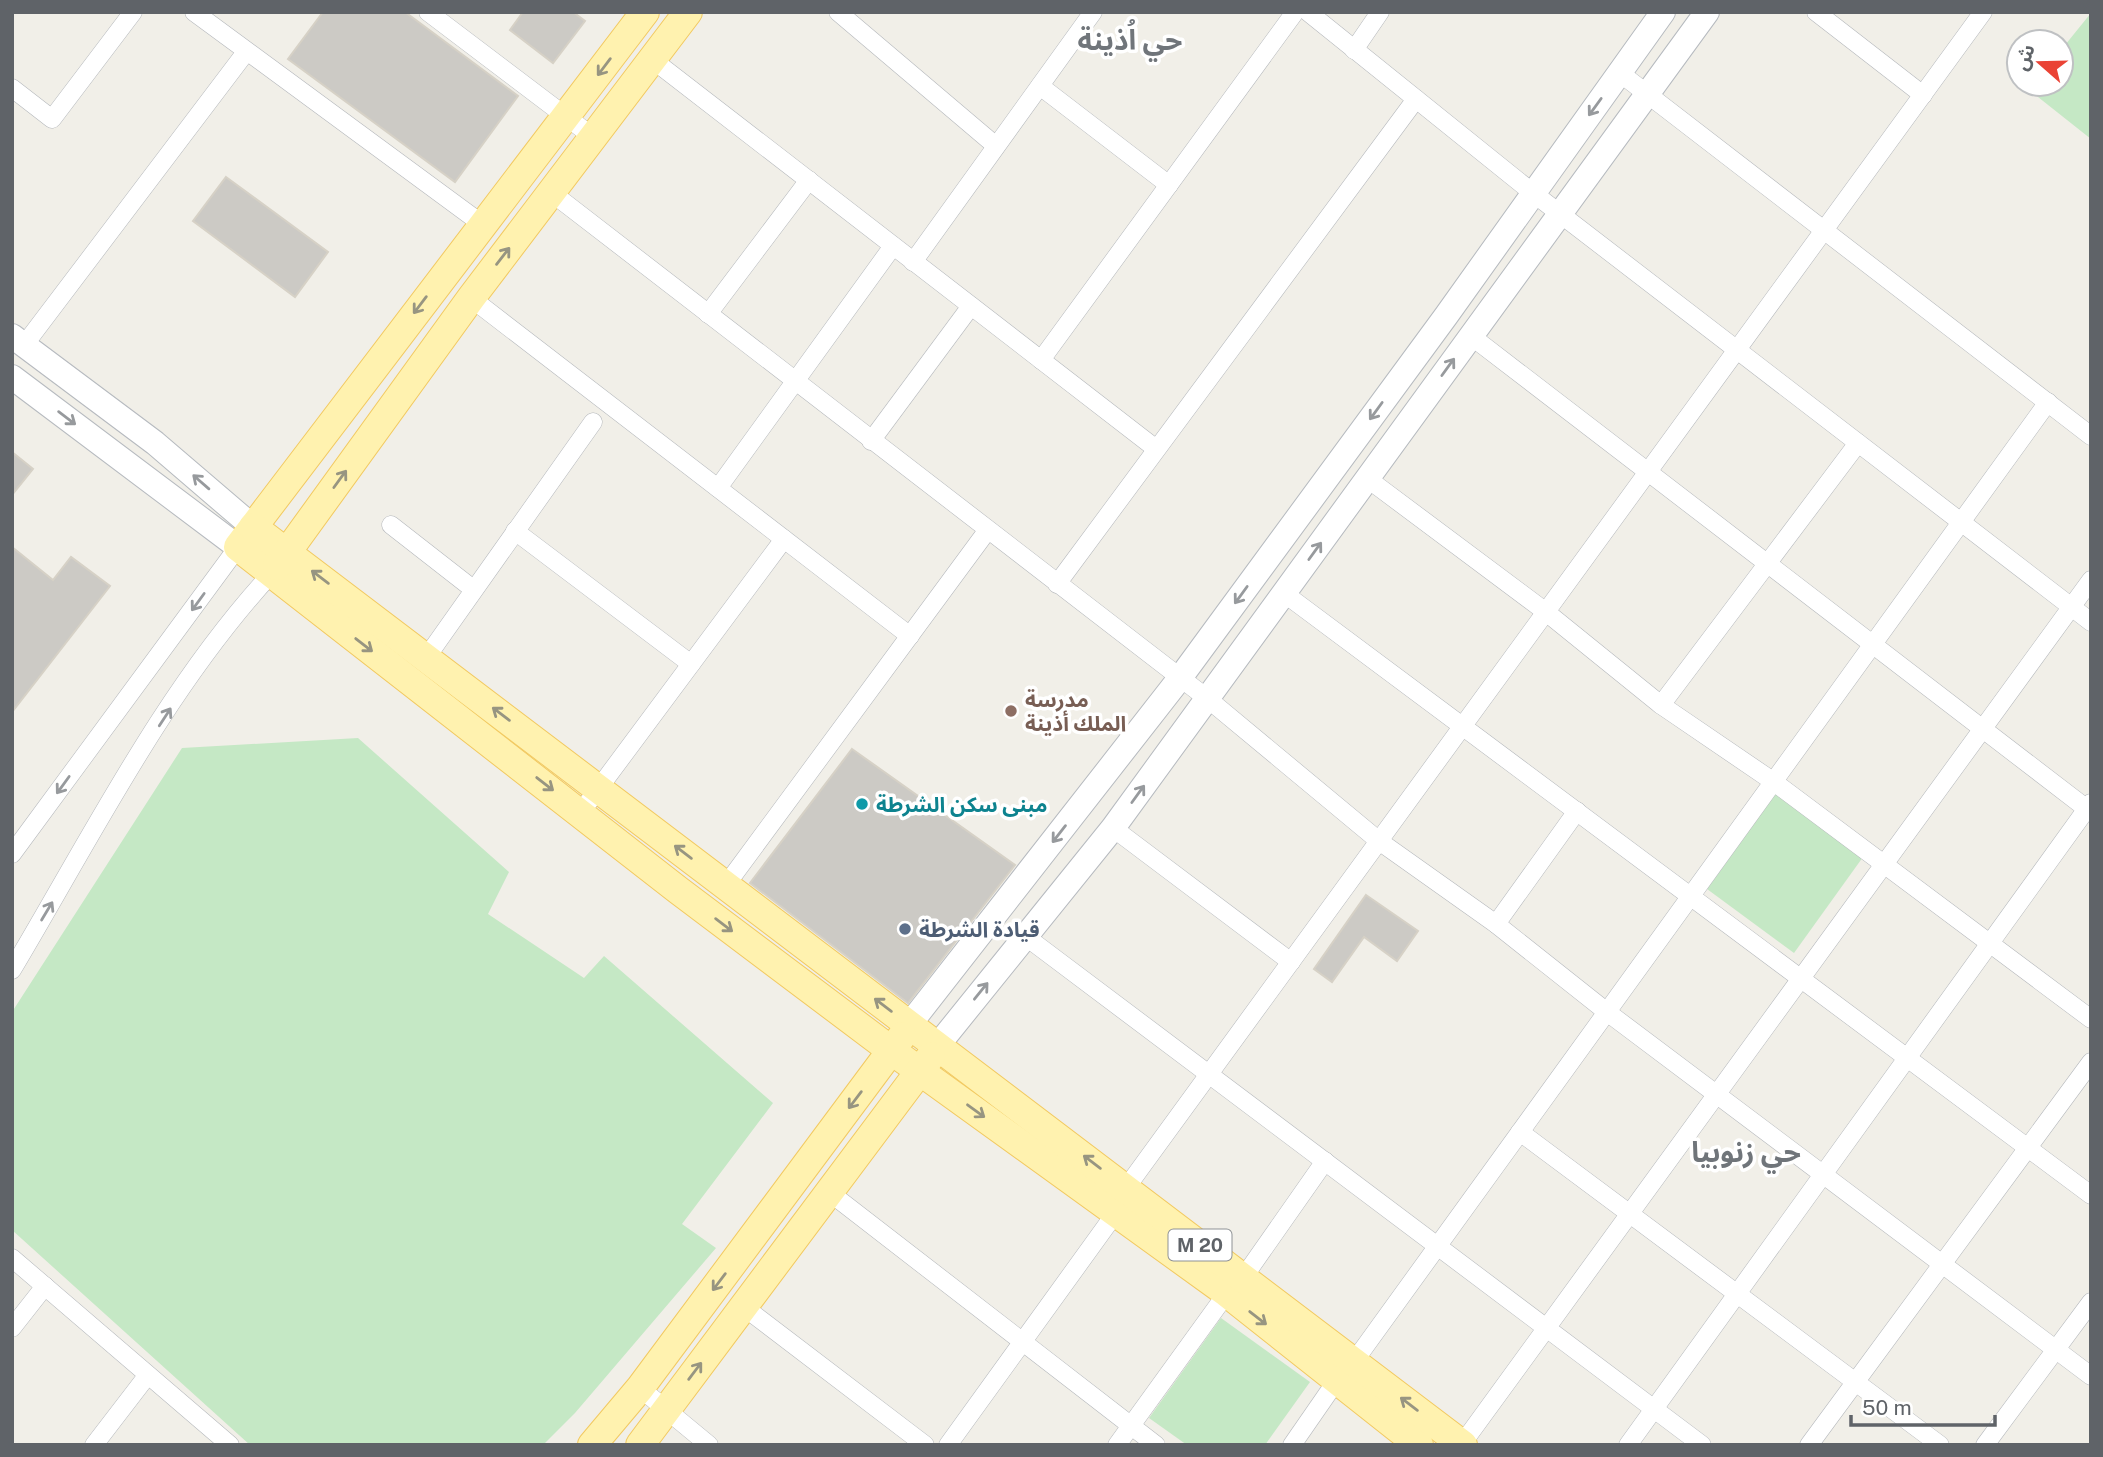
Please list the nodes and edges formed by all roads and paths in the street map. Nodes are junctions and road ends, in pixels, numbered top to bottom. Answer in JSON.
{"nodes":[{"id":1,"x":133,"y":12,"type":"edge"},
{"id":2,"x":194,"y":12,"type":"edge"},
{"id":3,"x":428,"y":12,"type":"edge"},
{"id":4,"x":645,"y":12,"type":"edge"},
{"id":5,"x":688,"y":12,"type":"edge"},
{"id":6,"x":838,"y":12,"type":"edge"},
{"id":7,"x":1093,"y":12,"type":"edge"},
{"id":8,"x":1296,"y":12,"type":"edge"},
{"id":9,"x":1308,"y":12,"type":"edge"},
{"id":10,"x":1380,"y":12,"type":"edge"},
{"id":11,"x":1663,"y":12,"type":"edge"},
{"id":12,"x":1707,"y":12,"type":"edge"},
{"id":13,"x":1816,"y":12,"type":"edge"},
{"id":14,"x":1983,"y":12,"type":"edge"},
{"id":15,"x":1354,"y":50,"type":"junction"},
{"id":16,"x":246,"y":52,"type":"junction"},
{"id":17,"x":653,"y":60,"type":"junction"},
{"id":18,"x":1619,"y":73,"type":"junction"},
{"id":19,"x":1040,"y":86,"type":"junction"},
{"id":20,"x":12,"y":88,"type":"edge"},
{"id":21,"x":1647,"y":94,"type":"junction"},
{"id":22,"x":1923,"y":95,"type":"junction"},
{"id":23,"x":1416,"y":99,"type":"junction"},
{"id":24,"x":566,"y":117,"type":"junction"},
{"id":25,"x":593,"y":137,"type":"junction"},
{"id":26,"x":996,"y":146,"type":"junction"},
{"id":27,"x":809,"y":180,"type":"junction"},
{"id":28,"x":1169,"y":185,"type":"junction"},
{"id":29,"x":1533,"y":192,"type":"junction"},
{"id":30,"x":552,"y":193,"type":"junction"},
{"id":31,"x":1562,"y":214,"type":"junction"},
{"id":32,"x":482,"y":224,"type":"junction"},
{"id":33,"x":1824,"y":230,"type":"junction"},
{"id":34,"x":893,"y":246,"type":"junction"},
{"id":35,"x":913,"y":262,"type":"junction"},
{"id":36,"x":471,"y":298,"type":"junction"},
{"id":37,"x":971,"y":306,"type":"junction"},
{"id":38,"x":708,"y":314,"type":"junction"},
{"id":39,"x":1446,"y":316,"type":"junction"},
{"id":40,"x":1471,"y":336,"type":"junction"},
{"id":41,"x":19,"y":340,"type":"edge"},
{"id":42,"x":1737,"y":350,"type":"junction"},
{"id":43,"x":1041,"y":360,"type":"junction"},
{"id":44,"x":12,"y":377,"type":"edge"},
{"id":45,"x":795,"y":382,"type":"junction"},
{"id":46,"x":2048,"y":402,"type":"junction"},
{"id":47,"x":593,"y":422,"type":"dead end"},
{"id":48,"x":2091,"y":436,"type":"edge"},
{"id":49,"x":871,"y":440,"type":"junction"},
{"id":50,"x":1858,"y":443,"type":"junction"},
{"id":51,"x":1155,"y":448,"type":"junction"},
{"id":52,"x":1647,"y":473,"type":"junction"},
{"id":53,"x":1368,"y":479,"type":"junction"},
{"id":54,"x":718,"y":488,"type":"junction"},
{"id":55,"x":1961,"y":522,"type":"junction"},
{"id":56,"x":391,"y":525,"type":"dead end"},
{"id":57,"x":515,"y":531,"type":"junction"},
{"id":58,"x":987,"y":531,"type":"junction"},
{"id":59,"x":245,"y":537,"type":"junction"},
{"id":60,"x":784,"y":539,"type":"junction"},
{"id":61,"x":279,"y":563,"type":"junction"},
{"id":62,"x":1767,"y":564,"type":"junction"},
{"id":63,"x":2091,"y":580,"type":"edge"},
{"id":64,"x":1057,"y":584,"type":"junction"},
{"id":65,"x":473,"y":589,"type":"junction"},
{"id":66,"x":1285,"y":594,"type":"junction"},
{"id":67,"x":2071,"y":607,"type":"junction"},
{"id":68,"x":1546,"y":612,"type":"junction"},
{"id":69,"x":2091,"y":622,"type":"edge"},
{"id":70,"x":910,"y":636,"type":"junction"},
{"id":71,"x":1872,"y":645,"type":"junction"},
{"id":72,"x":426,"y":658,"type":"junction"},
{"id":73,"x":691,"y":664,"type":"junction"},
{"id":74,"x":1180,"y":678,"type":"junction"},
{"id":75,"x":1208,"y":699,"type":"junction"},
{"id":76,"x":1661,"y":705,"type":"junction"},
{"id":77,"x":1462,"y":727,"type":"junction"},
{"id":78,"x":1982,"y":729,"type":"junction"},
{"id":79,"x":1774,"y":782,"type":"junction"},
{"id":80,"x":600,"y":789,"type":"junction"},
{"id":81,"x":2089,"y":808,"type":"edge"},
{"id":82,"x":1577,"y":811,"type":"junction"},
{"id":83,"x":581,"y":812,"type":"junction"},
{"id":84,"x":1113,"y":828,"type":"junction"},
{"id":85,"x":1380,"y":841,"type":"junction"},
{"id":86,"x":12,"y":854,"type":"edge"},
{"id":87,"x":1884,"y":864,"type":"junction"},
{"id":88,"x":726,"y":885,"type":"junction"},
{"id":89,"x":1690,"y":897,"type":"junction"},
{"id":90,"x":1496,"y":925,"type":"junction"},
{"id":91,"x":1025,"y":936,"type":"junction"},
{"id":92,"x":1990,"y":943,"type":"junction"},
{"id":93,"x":1291,"y":962,"type":"junction"},
{"id":94,"x":12,"y":970,"type":"edge"},
{"id":95,"x":1800,"y":979,"type":"junction"},
{"id":96,"x":1607,"y":1012,"type":"junction"},
{"id":97,"x":2091,"y":1018,"type":"edge"},
{"id":98,"x":909,"y":1025,"type":"junction"},
{"id":99,"x":938,"y":1045,"type":"junction"},
{"id":100,"x":892,"y":1051,"type":"junction"},
{"id":101,"x":1907,"y":1058,"type":"junction"},
{"id":102,"x":2091,"y":1062,"type":"edge"},
{"id":103,"x":921,"y":1071,"type":"junction"},
{"id":104,"x":1209,"y":1074,"type":"junction"},
{"id":105,"x":1716,"y":1095,"type":"junction"},
{"id":106,"x":1520,"y":1132,"type":"junction"},
{"id":107,"x":2028,"y":1148,"type":"junction"},
{"id":108,"x":1325,"y":1161,"type":"junction"},
{"id":109,"x":1823,"y":1175,"type":"junction"},
{"id":110,"x":829,"y":1192,"type":"junction"},
{"id":111,"x":2091,"y":1195,"type":"edge"},
{"id":112,"x":1122,"y":1200,"type":"junction"},
{"id":113,"x":1630,"y":1213,"type":"junction"},
{"id":114,"x":1438,"y":1246,"type":"junction"},
{"id":115,"x":12,"y":1258,"type":"edge"},
{"id":116,"x":1942,"y":1264,"type":"junction"},
{"id":117,"x":44,"y":1286,"type":"junction"},
{"id":118,"x":1235,"y":1286,"type":"junction"},
{"id":119,"x":1737,"y":1294,"type":"junction"},
{"id":120,"x":2091,"y":1302,"type":"edge"},
{"id":121,"x":744,"y":1307,"type":"junction"},
{"id":122,"x":12,"y":1328,"type":"edge"},
{"id":123,"x":1546,"y":1328,"type":"junction"},
{"id":124,"x":1023,"y":1342,"type":"junction"},
{"id":125,"x":2056,"y":1349,"type":"junction"},
{"id":126,"x":1345,"y":1372,"type":"junction"},
{"id":127,"x":147,"y":1376,"type":"junction"},
{"id":128,"x":2091,"y":1376,"type":"edge"},
{"id":129,"x":1856,"y":1382,"type":"junction"},
{"id":130,"x":639,"y":1388,"type":"junction"},
{"id":131,"x":1654,"y":1409,"type":"junction"},
{"id":132,"x":665,"y":1411,"type":"junction"},
{"id":133,"x":1131,"y":1425,"type":"junction"},
{"id":134,"x":1463,"y":1444,"type":"edge"},
{"id":135,"x":94,"y":1445,"type":"edge"},
{"id":136,"x":230,"y":1445,"type":"edge"},
{"id":137,"x":592,"y":1445,"type":"edge"},
{"id":138,"x":640,"y":1445,"type":"edge"},
{"id":139,"x":709,"y":1445,"type":"edge"},
{"id":140,"x":925,"y":1445,"type":"edge"},
{"id":141,"x":948,"y":1445,"type":"edge"},
{"id":142,"x":1117,"y":1445,"type":"edge"},
{"id":143,"x":1156,"y":1445,"type":"edge"},
{"id":144,"x":1292,"y":1445,"type":"edge"},
{"id":145,"x":1419,"y":1445,"type":"edge"},
{"id":146,"x":1628,"y":1445,"type":"edge"},
{"id":147,"x":1702,"y":1445,"type":"edge"},
{"id":148,"x":1810,"y":1445,"type":"edge"},
{"id":149,"x":1940,"y":1445,"type":"edge"},
{"id":150,"x":1985,"y":1445,"type":"edge"}],
"edges":[{"from":1,"to":20,"type":"street"},
{"from":2,"to":16,"type":"street"},
{"from":3,"to":24,"type":"street"},
{"from":4,"to":24,"type":"main road","one_way":true},
{"from":5,"to":17,"type":"main road"},
{"from":6,"to":26,"type":"street"},
{"from":7,"to":19,"type":"street"},
{"from":8,"to":28,"type":"street"},
{"from":9,"to":15,"type":"street"},
{"from":10,"to":15,"type":"street"},
{"from":11,"to":18,"type":"street"},
{"from":12,"to":21,"type":"street"},
{"from":13,"to":22,"type":"street"},
{"from":14,"to":22,"type":"street"},
{"from":15,"to":23,"type":"street"},
{"from":16,"to":32,"type":"street"},
{"from":16,"to":41,"type":"street"},
{"from":17,"to":25,"type":"main road"},
{"from":17,"to":27,"type":"street"},
{"from":18,"to":21,"type":"street"},
{"from":18,"to":29,"type":"street","one_way":true},
{"from":19,"to":26,"type":"street"},
{"from":19,"to":28,"type":"street"},
{"from":21,"to":31,"type":"street"},
{"from":21,"to":33,"type":"street"},
{"from":22,"to":33,"type":"street"},
{"from":23,"to":29,"type":"street"},
{"from":23,"to":51,"type":"street"},
{"from":24,"to":25,"type":"street"},
{"from":24,"to":32,"type":"main road"},
{"from":25,"to":30,"type":"main road"},
{"from":26,"to":35,"type":"street"},
{"from":27,"to":34,"type":"street"},
{"from":27,"to":38,"type":"street"},
{"from":28,"to":43,"type":"street"},
{"from":29,"to":31,"type":"street"},
{"from":29,"to":39,"type":"street"},
{"from":36,"to":30,"type":"main road","one_way":true},
{"from":30,"to":38,"type":"street"},
{"from":31,"to":40,"type":"street"},
{"from":31,"to":42,"type":"street"},
{"from":32,"to":59,"type":"main road","one_way":true},
{"from":33,"to":42,"type":"street"},
{"from":33,"to":46,"type":"street"},
{"from":34,"to":35,"type":"street"},
{"from":34,"to":45,"type":"street"},
{"from":35,"to":37,"type":"street"},
{"from":36,"to":54,"type":"street"},
{"from":61,"to":36,"type":"main road","one_way":true},
{"from":37,"to":43,"type":"street"},
{"from":37,"to":49,"type":"street"},
{"from":38,"to":45,"type":"street"},
{"from":39,"to":40,"type":"street"},
{"from":39,"to":74,"type":"street","one_way":true},
{"from":40,"to":52,"type":"street"},
{"from":53,"to":40,"type":"street","one_way":true},
{"from":59,"to":41,"type":"street","one_way":true},
{"from":42,"to":50,"type":"street"},
{"from":42,"to":52,"type":"street"},
{"from":43,"to":51,"type":"street"},
{"from":44,"to":59,"type":"street","one_way":true},
{"from":45,"to":49,"type":"street"},
{"from":45,"to":54,"type":"street"},
{"from":46,"to":48,"type":"street"},
{"from":46,"to":55,"type":"street"},
{"from":47,"to":57,"type":"street"},
{"from":49,"to":58,"type":"street"},
{"from":50,"to":55,"type":"street"},
{"from":50,"to":62,"type":"street"},
{"from":51,"to":64,"type":"street"},
{"from":52,"to":62,"type":"street"},
{"from":52,"to":68,"type":"street"},
{"from":66,"to":53,"type":"street","one_way":true},
{"from":53,"to":68,"type":"street"},
{"from":54,"to":60,"type":"street"},
{"from":55,"to":67,"type":"street"},
{"from":55,"to":71,"type":"street"},
{"from":56,"to":65,"type":"street"},
{"from":57,"to":65,"type":"street"},
{"from":57,"to":73,"type":"street"},
{"from":58,"to":64,"type":"street"},
{"from":58,"to":70,"type":"street"},
{"from":59,"to":61,"type":"main road"},
{"from":59,"to":86,"type":"street","one_way":true},
{"from":60,"to":70,"type":"street"},
{"from":60,"to":73,"type":"street"},
{"from":72,"to":61,"type":"main road","one_way":true},
{"from":61,"to":83,"type":"main road","one_way":true},
{"from":94,"to":61,"type":"street","one_way":true},
{"from":62,"to":71,"type":"street"},
{"from":62,"to":76,"type":"street"},
{"from":63,"to":67,"type":"street"},
{"from":64,"to":74,"type":"street"},
{"from":65,"to":72,"type":"street"},
{"from":66,"to":75,"type":"street"},
{"from":66,"to":77,"type":"street"},
{"from":67,"to":69,"type":"street"},
{"from":67,"to":78,"type":"street"},
{"from":68,"to":76,"type":"street"},
{"from":68,"to":77,"type":"street"},
{"from":70,"to":88,"type":"street"},
{"from":71,"to":78,"type":"street"},
{"from":71,"to":79,"type":"street"},
{"from":80,"to":72,"type":"main road","one_way":true},
{"from":73,"to":80,"type":"street"},
{"from":74,"to":75,"type":"street"},
{"from":74,"to":98,"type":"street","one_way":true},
{"from":84,"to":75,"type":"street","one_way":true},
{"from":75,"to":85,"type":"street"},
{"from":76,"to":79,"type":"street"},
{"from":77,"to":82,"type":"street"},
{"from":77,"to":85,"type":"street"},
{"from":78,"to":81,"type":"street"},
{"from":78,"to":87,"type":"street"},
{"from":79,"to":87,"type":"street"},
{"from":79,"to":89,"type":"street"},
{"from":80,"to":83,"type":"street"},
{"from":88,"to":80,"type":"main road","one_way":true},
{"from":81,"to":92,"type":"street"},
{"from":82,"to":89,"type":"street"},
{"from":82,"to":90,"type":"street"},
{"from":83,"to":100,"type":"main road","one_way":true},
{"from":84,"to":91,"type":"street"},
{"from":84,"to":93,"type":"street"},
{"from":85,"to":90,"type":"street"},
{"from":85,"to":93,"type":"street"},
{"from":87,"to":92,"type":"street"},
{"from":87,"to":95,"type":"street"},
{"from":98,"to":88,"type":"main road","one_way":true},
{"from":89,"to":95,"type":"street"},
{"from":89,"to":96,"type":"street"},
{"from":90,"to":96,"type":"street"},
{"from":99,"to":91,"type":"street","one_way":true},
{"from":91,"to":104,"type":"street"},
{"from":92,"to":97,"type":"street"},
{"from":92,"to":101,"type":"street"},
{"from":93,"to":104,"type":"street"},
{"from":95,"to":101,"type":"street"},
{"from":95,"to":105,"type":"street"},
{"from":96,"to":105,"type":"street"},
{"from":96,"to":106,"type":"street"},
{"from":98,"to":99,"type":"main road"},
{"from":98,"to":100,"type":"main road"},
{"from":99,"to":103,"type":"main road"},
{"from":112,"to":99,"type":"main road","number":"M 20","one_way":true},
{"from":100,"to":103,"type":"main road"},
{"from":100,"to":130,"type":"main road","one_way":true},
{"from":101,"to":107,"type":"street"},
{"from":101,"to":109,"type":"street"},
{"from":102,"to":107,"type":"street"},
{"from":103,"to":110,"type":"main road"},
{"from":103,"to":112,"type":"main road","number":"M 20","one_way":true},
{"from":104,"to":108,"type":"street"},
{"from":104,"to":112,"type":"street"},
{"from":105,"to":109,"type":"street"},
{"from":105,"to":113,"type":"street"},
{"from":106,"to":113,"type":"street"},
{"from":106,"to":114,"type":"street"},
{"from":107,"to":111,"type":"street"},
{"from":107,"to":116,"type":"street"},
{"from":108,"to":114,"type":"street"},
{"from":108,"to":118,"type":"street"},
{"from":109,"to":116,"type":"street"},
{"from":109,"to":119,"type":"street"},
{"from":110,"to":121,"type":"main road"},
{"from":110,"to":124,"type":"street"},
{"from":112,"to":118,"type":"main road","number":"M 20"},
{"from":112,"to":124,"type":"street"},
{"from":113,"to":119,"type":"street"},
{"from":113,"to":123,"type":"street"},
{"from":114,"to":123,"type":"street"},
{"from":114,"to":126,"type":"street"},
{"from":115,"to":117,"type":"street"},
{"from":116,"to":125,"type":"street"},
{"from":116,"to":129,"type":"street"},
{"from":117,"to":122,"type":"street"},
{"from":117,"to":127,"type":"street"},
{"from":118,"to":126,"type":"main road","number":"M 20"},
{"from":118,"to":133,"type":"street"},
{"from":119,"to":129,"type":"street"},
{"from":119,"to":131,"type":"street"},
{"from":120,"to":125,"type":"street"},
{"from":132,"to":121,"type":"main road","one_way":true},
{"from":121,"to":140,"type":"street"},
{"from":123,"to":131,"type":"street"},
{"from":123,"to":134,"type":"street"},
{"from":124,"to":133,"type":"street"},
{"from":124,"to":141,"type":"street"},
{"from":125,"to":128,"type":"street"},
{"from":125,"to":150,"type":"street"},
{"from":134,"to":126,"type":"main road","number":"M 20","one_way":true},
{"from":126,"to":144,"type":"street"},
{"from":126,"to":145,"type":"main road","number":"M 20"},
{"from":127,"to":135,"type":"street"},
{"from":127,"to":136,"type":"street"},
{"from":129,"to":148,"type":"street"},
{"from":129,"to":149,"type":"street"},
{"from":130,"to":132,"type":"street"},
{"from":130,"to":137,"type":"main road"},
{"from":131,"to":146,"type":"street"},
{"from":131,"to":147,"type":"street"},
{"from":132,"to":138,"type":"main road"},
{"from":132,"to":139,"type":"street"},
{"from":133,"to":142,"type":"street"},
{"from":133,"to":143,"type":"street"}]}
